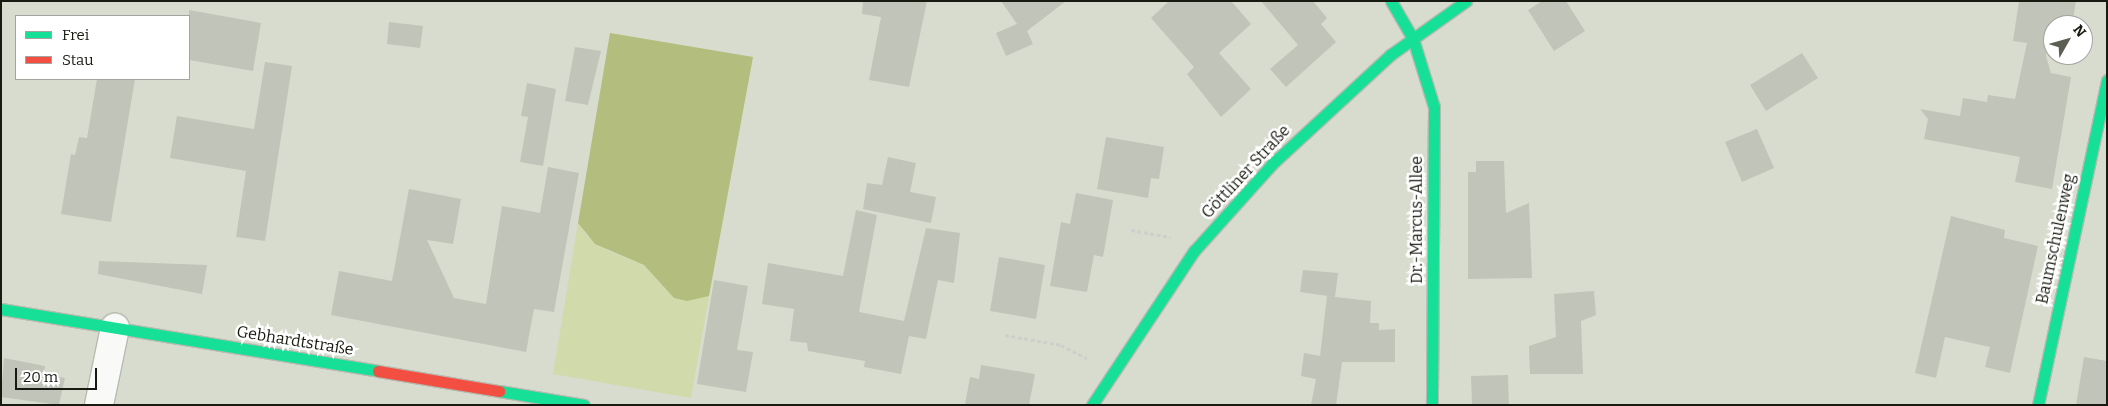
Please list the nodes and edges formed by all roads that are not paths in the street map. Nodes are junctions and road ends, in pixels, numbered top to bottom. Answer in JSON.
{"nodes":[{"id":1,"x":1390,"y":1,"type":"edge"},
{"id":2,"x":1466,"y":1,"type":"edge"},
{"id":3,"x":1413,"y":39,"type":"junction"},
{"id":4,"x":2107,"y":80,"type":"edge"},
{"id":5,"x":1,"y":309,"type":"edge"},
{"id":6,"x":115,"y":328,"type":"junction"},
{"id":7,"x":99,"y":405,"type":"edge"},
{"id":8,"x":584,"y":405,"type":"edge"},
{"id":9,"x":1092,"y":405,"type":"edge"},
{"id":10,"x":1432,"y":405,"type":"edge"},
{"id":11,"x":2038,"y":405,"type":"edge"}],
"edges":[{"from":1,"to":3,"type":"street","name":"Dr.-Marcus-Allee"},
{"from":2,"to":3,"type":"street","name":"Göttliner Straße"},
{"from":3,"to":9,"type":"street","name":"Göttliner Straße"},
{"from":3,"to":10,"type":"street","name":"Dr.-Marcus-Allee"},
{"from":4,"to":11,"type":"street","name":"Baumschulenweg"},
{"from":5,"to":6,"type":"street","name":"Gebhardtstraße"},
{"from":6,"to":7,"type":"street"},
{"from":6,"to":8,"type":"street","name":"Gebhardtstraße"}]}
